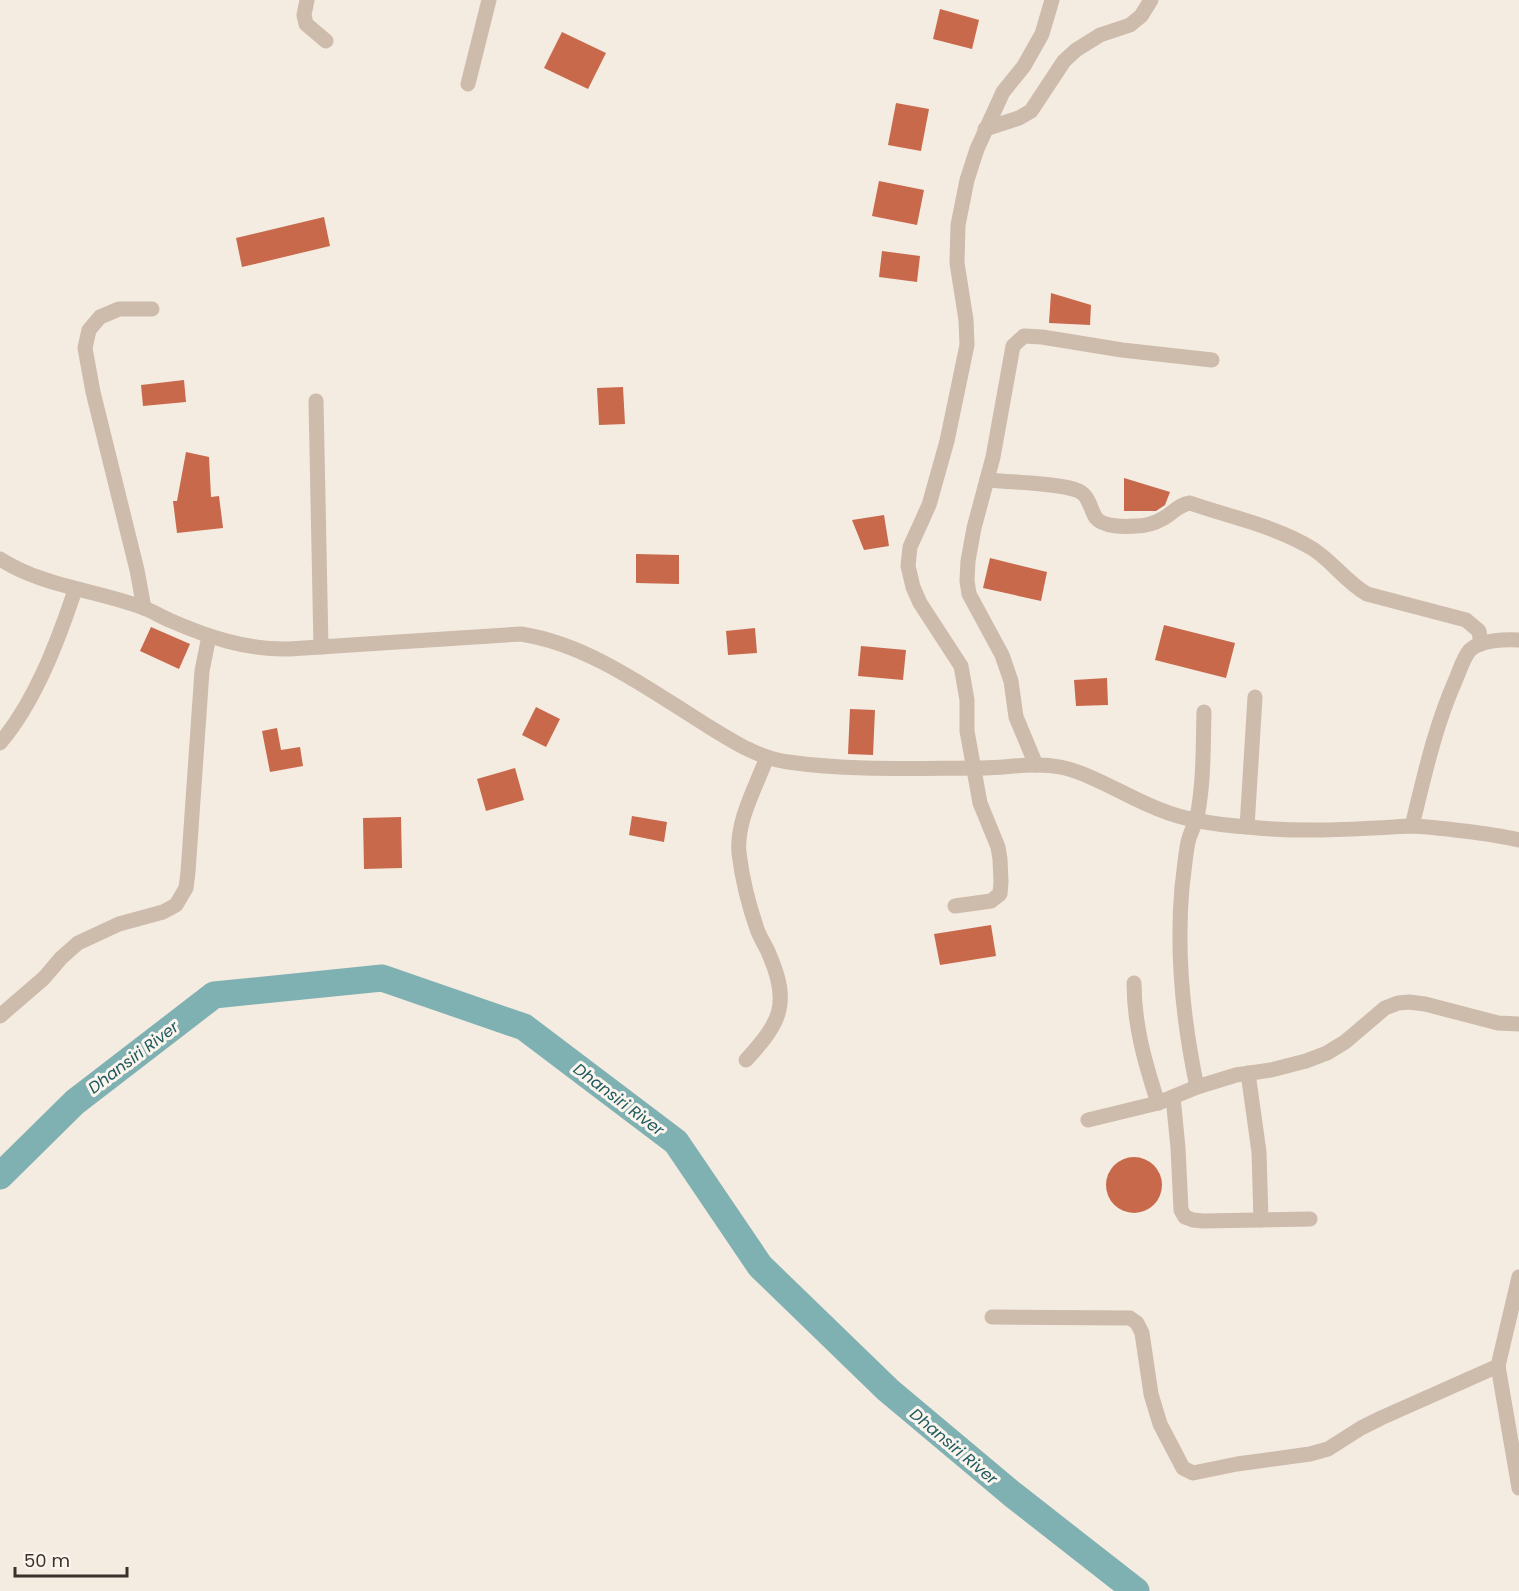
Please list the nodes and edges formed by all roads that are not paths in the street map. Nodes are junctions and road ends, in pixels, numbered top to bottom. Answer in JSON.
{"nodes":[{"id":1,"x":307,"y":0,"type":"edge"},
{"id":2,"x":489,"y":0,"type":"edge"},
{"id":3,"x":1052,"y":0,"type":"edge"},
{"id":4,"x":1151,"y":0,"type":"edge"},
{"id":5,"x":326,"y":41,"type":"dead end"},
{"id":6,"x":468,"y":84,"type":"dead end"},
{"id":7,"x":985,"y":129,"type":"junction"},
{"id":8,"x":152,"y":309,"type":"dead end"},
{"id":9,"x":1212,"y":360,"type":"dead end"},
{"id":10,"x":316,"y":401,"type":"dead end"},
{"id":11,"x":987,"y":480,"type":"junction"},
{"id":12,"x":0,"y":560,"type":"edge"},
{"id":13,"x":75,"y":590,"type":"junction"},
{"id":14,"x":144,"y":608,"type":"junction"},
{"id":15,"x":209,"y":636,"type":"junction"},
{"id":16,"x":1519,"y":640,"type":"edge"},
{"id":17,"x":1480,"y":644,"type":"junction"},
{"id":18,"x":321,"y":647,"type":"junction"},
{"id":19,"x":1255,"y":697,"type":"dead end"},
{"id":20,"x":1204,"y":712,"type":"dead end"},
{"id":21,"x":0,"y":743,"type":"edge"},
{"id":22,"x":767,"y":757,"type":"junction"},
{"id":23,"x":1029,"y":765,"type":"junction"},
{"id":24,"x":977,"y":768,"type":"junction"},
{"id":25,"x":1197,"y":819,"type":"junction"},
{"id":26,"x":1412,"y":826,"type":"junction"},
{"id":27,"x":1247,"y":827,"type":"junction"},
{"id":28,"x":1519,"y":840,"type":"edge"},
{"id":29,"x":955,"y":906,"type":"dead end"},
{"id":30,"x":1134,"y":983,"type":"dead end"},
{"id":31,"x":0,"y":1016,"type":"edge"},
{"id":32,"x":1519,"y":1024,"type":"edge"},
{"id":33,"x":746,"y":1060,"type":"dead end"},
{"id":34,"x":1248,"y":1073,"type":"junction"},
{"id":35,"x":1197,"y":1087,"type":"junction"},
{"id":36,"x":1166,"y":1100,"type":"junction"},
{"id":37,"x":1088,"y":1120,"type":"dead end"},
{"id":38,"x":1310,"y":1219,"type":"dead end"},
{"id":39,"x":1261,"y":1220,"type":"junction"},
{"id":40,"x":1519,"y":1277,"type":"edge"},
{"id":41,"x":992,"y":1317,"type":"dead end"},
{"id":42,"x":1498,"y":1366,"type":"junction"},
{"id":43,"x":1519,"y":1488,"type":"edge"}],
"edges":[{"from":1,"to":5,"type":"street"},
{"from":2,"to":6,"type":"street"},
{"from":3,"to":7,"type":"street"},
{"from":4,"to":7,"type":"street"},
{"from":7,"to":24,"type":"street"},
{"from":8,"to":14,"type":"street"},
{"from":9,"to":11,"type":"street"},
{"from":10,"to":18,"type":"street"},
{"from":11,"to":17,"type":"street"},
{"from":11,"to":23,"type":"street"},
{"from":12,"to":13,"type":"street"},
{"from":13,"to":14,"type":"street"},
{"from":13,"to":21,"type":"street"},
{"from":14,"to":15,"type":"street"},
{"from":15,"to":18,"type":"street"},
{"from":15,"to":31,"type":"street"},
{"from":16,"to":17,"type":"street"},
{"from":17,"to":26,"type":"street"},
{"from":18,"to":22,"type":"street"},
{"from":19,"to":27,"type":"street"},
{"from":20,"to":25,"type":"street"},
{"from":22,"to":24,"type":"street"},
{"from":22,"to":33,"type":"street"},
{"from":23,"to":24,"type":"street"},
{"from":23,"to":25,"type":"street"},
{"from":24,"to":29,"type":"street"},
{"from":25,"to":27,"type":"street"},
{"from":25,"to":35,"type":"street"},
{"from":26,"to":27,"type":"street"},
{"from":26,"to":28,"type":"street"},
{"from":30,"to":36,"type":"street"},
{"from":32,"to":34,"type":"street"},
{"from":34,"to":35,"type":"street"},
{"from":34,"to":39,"type":"street"},
{"from":35,"to":36,"type":"street"},
{"from":36,"to":37,"type":"street"},
{"from":36,"to":39,"type":"street"},
{"from":38,"to":39,"type":"street"},
{"from":40,"to":42,"type":"street"},
{"from":41,"to":42,"type":"street"},
{"from":42,"to":43,"type":"street"}]}
